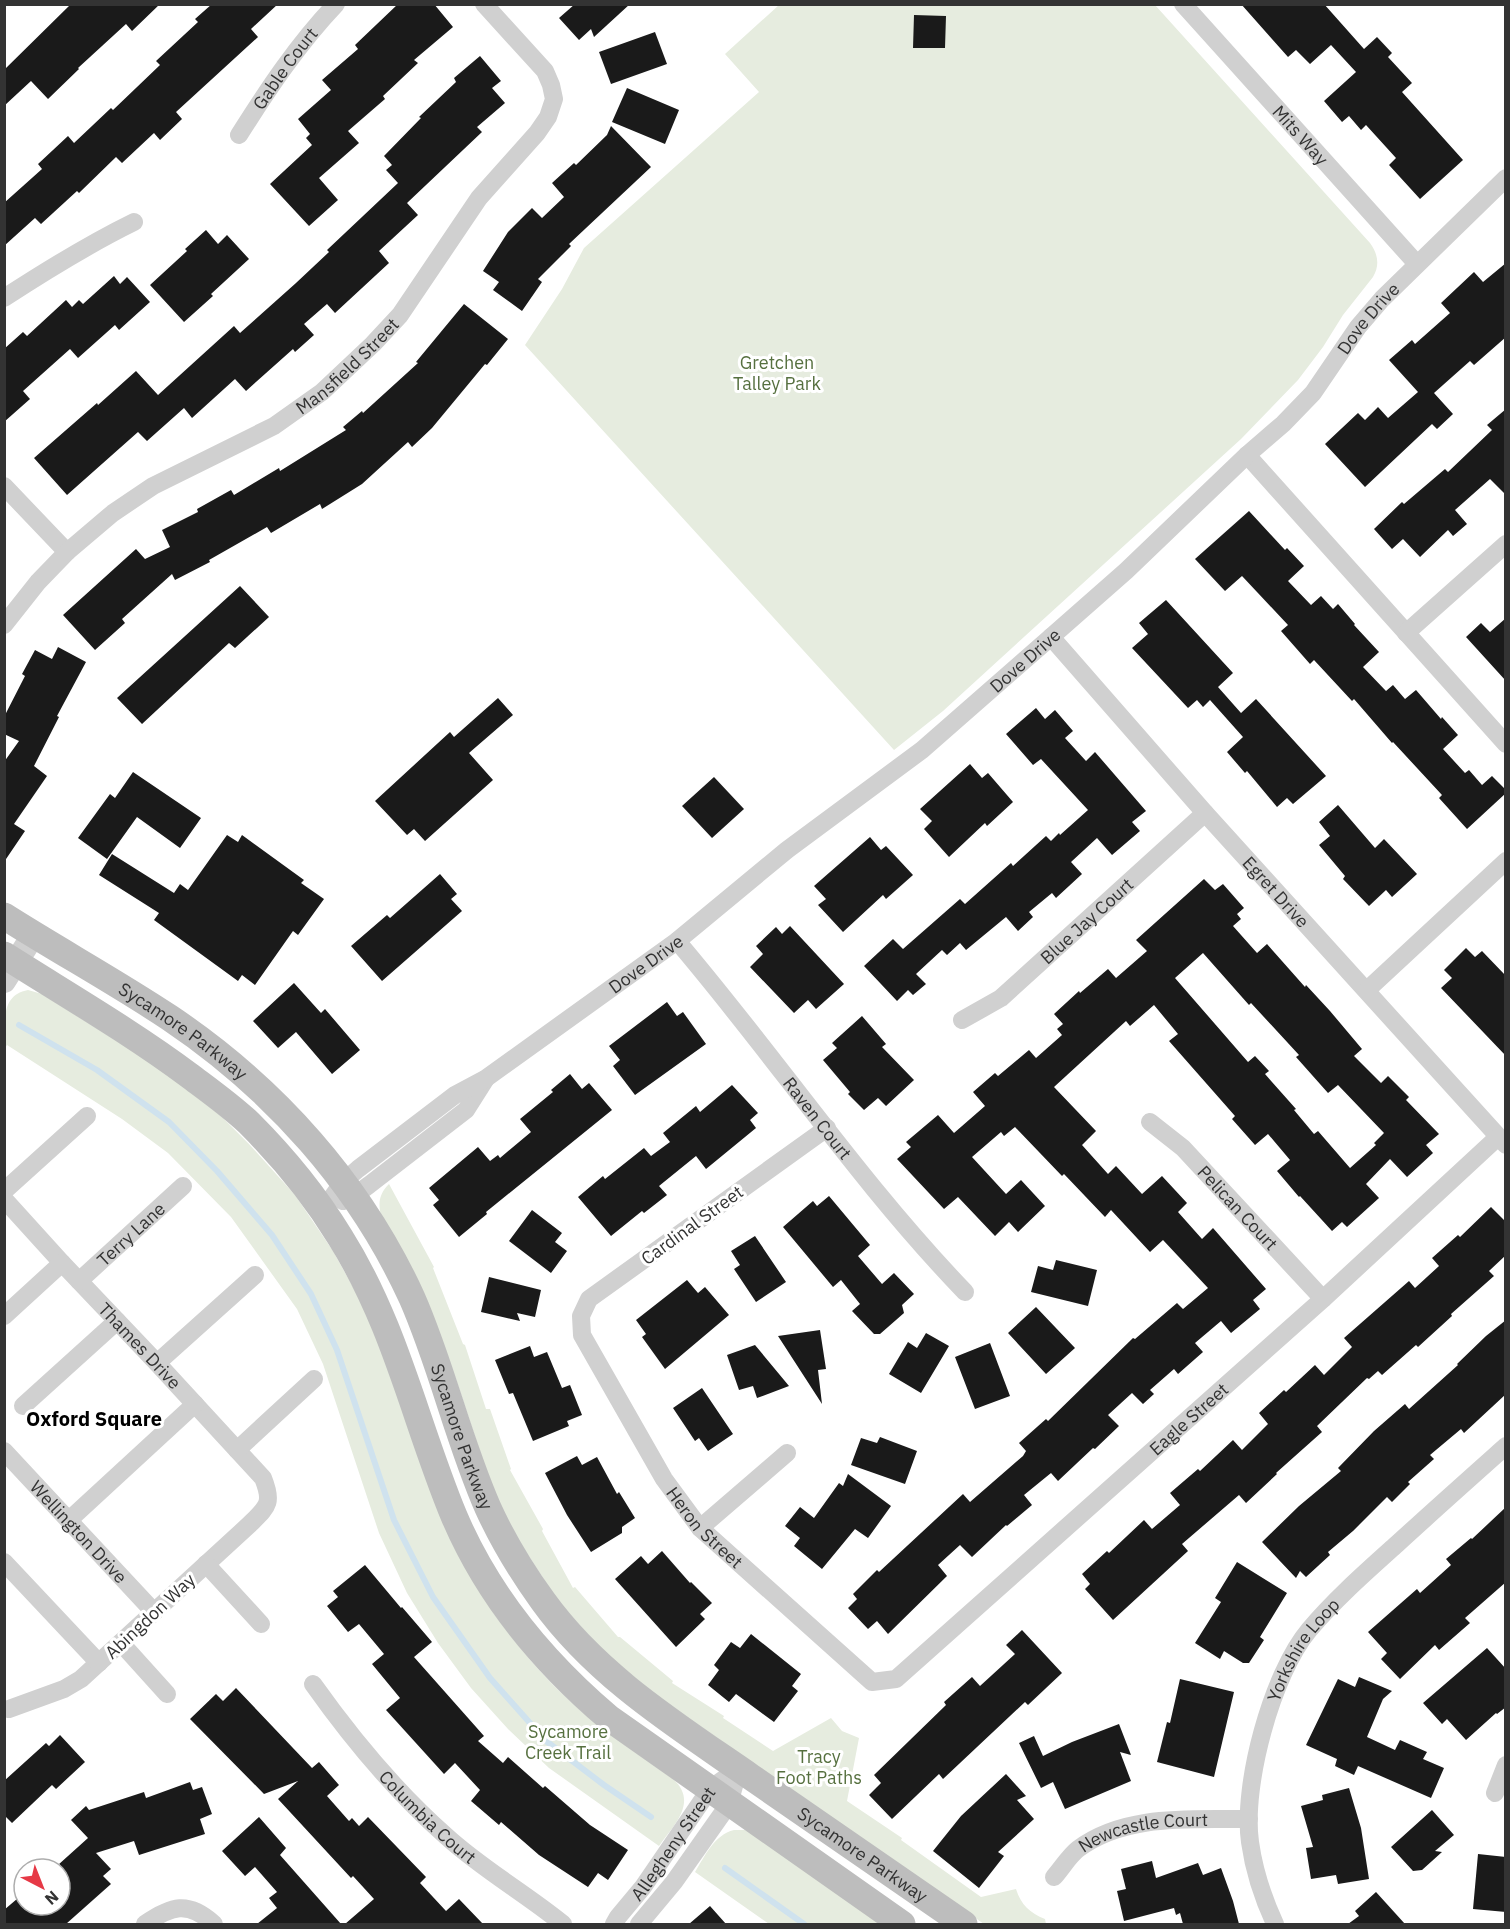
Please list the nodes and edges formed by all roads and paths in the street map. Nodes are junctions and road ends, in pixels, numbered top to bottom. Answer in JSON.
{"nodes":[{"id":1,"x":336,"y":4,"type":"edge"},
{"id":2,"x":484,"y":4,"type":"edge"},
{"id":3,"x":1183,"y":4,"type":"edge"},
{"id":4,"x":239,"y":135,"type":"dead end"},
{"id":5,"x":1506,"y":178,"type":"edge"},
{"id":6,"x":134,"y":222,"type":"dead end"},
{"id":7,"x":1417,"y":264,"type":"junction"},
{"id":8,"x":4,"y":298,"type":"edge"},
{"id":9,"x":1247,"y":455,"type":"junction"},
{"id":10,"x":4,"y":486,"type":"edge"},
{"id":11,"x":1506,"y":544,"type":"edge"},
{"id":12,"x":67,"y":552,"type":"junction"},
{"id":13,"x":4,"y":625,"type":"edge"},
{"id":14,"x":1406,"y":633,"type":"junction"},
{"id":15,"x":1051,"y":638,"type":"junction"},
{"id":16,"x":1506,"y":744,"type":"edge"},
{"id":17,"x":1205,"y":813,"type":"junction"},
{"id":18,"x":1506,"y":861,"type":"edge"},
{"id":19,"x":14,"y":926,"type":"edge"},
{"id":20,"x":677,"y":941,"type":"junction"},
{"id":21,"x":8,"y":966,"type":"edge"},
{"id":22,"x":1366,"y":990,"type":"junction"},
{"id":23,"x":962,"y":1020,"type":"dead end"},
{"id":24,"x":87,"y":1116,"type":"dead end"},
{"id":25,"x":1150,"y":1122,"type":"dead end"},
{"id":26,"x":826,"y":1128,"type":"junction"},
{"id":27,"x":1502,"y":1141,"type":"edge"},
{"id":28,"x":183,"y":1186,"type":"dead end"},
{"id":29,"x":349,"y":1189,"type":"junction"},
{"id":30,"x":4,"y":1191,"type":"edge"},
{"id":31,"x":8,"y":1209,"type":"edge"},
{"id":32,"x":322,"y":1210,"type":"junction"},
{"id":33,"x":62,"y":1263,"type":"junction"},
{"id":34,"x":255,"y":1275,"type":"dead end"},
{"id":35,"x":79,"y":1281,"type":"junction"},
{"id":36,"x":965,"y":1292,"type":"dead end"},
{"id":37,"x":1323,"y":1299,"type":"junction"},
{"id":38,"x":4,"y":1316,"type":"edge"},
{"id":39,"x":117,"y":1321,"type":"junction"},
{"id":40,"x":582,"y":1335,"type":"joint"},
{"id":41,"x":158,"y":1363,"type":"junction"},
{"id":42,"x":314,"y":1379,"type":"dead end"},
{"id":43,"x":195,"y":1404,"type":"junction"},
{"id":44,"x":23,"y":1406,"type":"dead end"},
{"id":45,"x":1506,"y":1446,"type":"edge"},
{"id":46,"x":237,"y":1450,"type":"junction"},
{"id":47,"x":4,"y":1451,"type":"edge"},
{"id":48,"x":787,"y":1453,"type":"dead end"},
{"id":49,"x":269,"y":1494,"type":"joint"},
{"id":50,"x":69,"y":1520,"type":"junction"},
{"id":51,"x":700,"y":1528,"type":"junction"},
{"id":52,"x":4,"y":1562,"type":"edge"},
{"id":53,"x":206,"y":1564,"type":"junction"},
{"id":54,"x":154,"y":1612,"type":"junction"},
{"id":55,"x":261,"y":1624,"type":"dead end"},
{"id":56,"x":121,"y":1643,"type":"junction"},
{"id":57,"x":99,"y":1663,"type":"junction"},
{"id":58,"x":872,"y":1682,"type":"joint"},
{"id":59,"x":313,"y":1684,"type":"dead end"},
{"id":60,"x":167,"y":1694,"type":"dead end"},
{"id":61,"x":6,"y":1708,"type":"edge"},
{"id":62,"x":1506,"y":1765,"type":"edge"},
{"id":63,"x":738,"y":1768,"type":"junction"},
{"id":64,"x":1495,"y":1793,"type":"dead end"},
{"id":65,"x":719,"y":1796,"type":"junction"},
{"id":66,"x":1249,"y":1819,"type":"junction"},
{"id":67,"x":1054,"y":1877,"type":"dead end"},
{"id":68,"x":145,"y":1924,"type":"edge"},
{"id":69,"x":214,"y":1924,"type":"edge"},
{"id":70,"x":563,"y":1924,"type":"edge"},
{"id":71,"x":614,"y":1924,"type":"edge"},
{"id":72,"x":639,"y":1924,"type":"edge"},
{"id":73,"x":902,"y":1924,"type":"edge"},
{"id":74,"x":964,"y":1924,"type":"edge"},
{"id":75,"x":1275,"y":1924,"type":"edge"}],
"edges":[{"from":1,"to":4,"type":"street","name":"Gable Court"},
{"from":2,"to":12,"type":"street","name":"Mansfield Street"},
{"from":3,"to":7,"type":"street","name":"Mits Way"},
{"from":5,"to":7,"type":"street","name":"Dove Drive"},
{"from":6,"to":8,"type":"street"},
{"from":7,"to":9,"type":"street","name":"Dove Drive"},
{"from":9,"to":14,"type":"street"},
{"from":9,"to":15,"type":"street","name":"Dove Drive"},
{"from":10,"to":12,"type":"street"},
{"from":11,"to":14,"type":"street"},
{"from":12,"to":13,"type":"street","name":"Mansfield Street"},
{"from":14,"to":16,"type":"street"},
{"from":15,"to":17,"type":"street","name":"Egret Drive"},
{"from":15,"to":20,"type":"street","name":"Dove Drive"},
{"from":17,"to":22,"type":"street","name":"Egret Drive"},
{"from":17,"to":23,"type":"street","name":"Blue Jay Court"},
{"from":18,"to":22,"type":"street"},
{"from":19,"to":21,"type":"street"},
{"from":19,"to":29,"type":"main road","name":"Sycamore Parkway"},
{"from":20,"to":26,"type":"street","name":"Raven Court"},
{"from":20,"to":29,"type":"street","name":"Dove Drive"},
{"from":21,"to":32,"type":"main road","name":"Sycamore Parkway"},
{"from":22,"to":27,"type":"street","name":"Egret Drive"},
{"from":24,"to":30,"type":"street"},
{"from":25,"to":37,"type":"street","name":"Pelican Court"},
{"from":26,"to":36,"type":"street","name":"Raven Court"},
{"from":26,"to":40,"type":"street","name":"Cardinal Street"},
{"from":27,"to":37,"type":"street","name":"Eagle Street"},
{"from":28,"to":35,"type":"street","name":"Terry Lane"},
{"from":29,"to":32,"type":"street","name":"Dove Drive"},
{"from":29,"to":63,"type":"main road","name":"Sycamore Parkway"},
{"from":31,"to":33,"type":"street","name":"Thames Drive"},
{"from":32,"to":65,"type":"main road","name":"Sycamore Parkway"},
{"from":33,"to":35,"type":"street","name":"Thames Drive"},
{"from":33,"to":38,"type":"street"},
{"from":34,"to":41,"type":"street"},
{"from":35,"to":39,"type":"street","name":"Thames Drive"},
{"from":37,"to":58,"type":"street","name":"Eagle Street"},
{"from":39,"to":41,"type":"street","name":"Thames Drive"},
{"from":39,"to":44,"type":"street"},
{"from":40,"to":51,"type":"street","name":"Heron Street"},
{"from":41,"to":43,"type":"street","name":"Thames Drive"},
{"from":42,"to":46,"type":"street"},
{"from":43,"to":46,"type":"street","name":"Thames Drive"},
{"from":43,"to":50,"type":"street"},
{"from":45,"to":66,"type":"street","name":"Yorkshire Loop"},
{"from":46,"to":49,"type":"street","name":"Thames Drive"},
{"from":47,"to":50,"type":"street","name":"Wellington Drive"},
{"from":48,"to":51,"type":"street"},
{"from":49,"to":53,"type":"street","name":"Abingdon Way"},
{"from":50,"to":54,"type":"street","name":"Wellington Drive"},
{"from":51,"to":58,"type":"street","name":"Heron Street"},
{"from":52,"to":57,"type":"street"},
{"from":53,"to":54,"type":"street","name":"Abingdon Way"},
{"from":53,"to":55,"type":"street"},
{"from":54,"to":56,"type":"street","name":"Abingdon Way"},
{"from":56,"to":57,"type":"street","name":"Abingdon Way"},
{"from":56,"to":60,"type":"street"},
{"from":57,"to":61,"type":"street","name":"Abingdon Way"},
{"from":59,"to":70,"type":"street","name":"Columbia Court"},
{"from":62,"to":64,"type":"street"},
{"from":63,"to":65,"type":"street","name":"Allegheny Street"},
{"from":63,"to":74,"type":"main road","name":"Sycamore Parkway"},
{"from":65,"to":71,"type":"street","name":"Allegheny Street"},
{"from":65,"to":72,"type":"street"},
{"from":65,"to":73,"type":"main road","name":"Sycamore Parkway"},
{"from":66,"to":67,"type":"street","name":"Newcastle Court"},
{"from":66,"to":75,"type":"street","name":"Yorkshire Loop"},
{"from":68,"to":69,"type":"street"}]}
